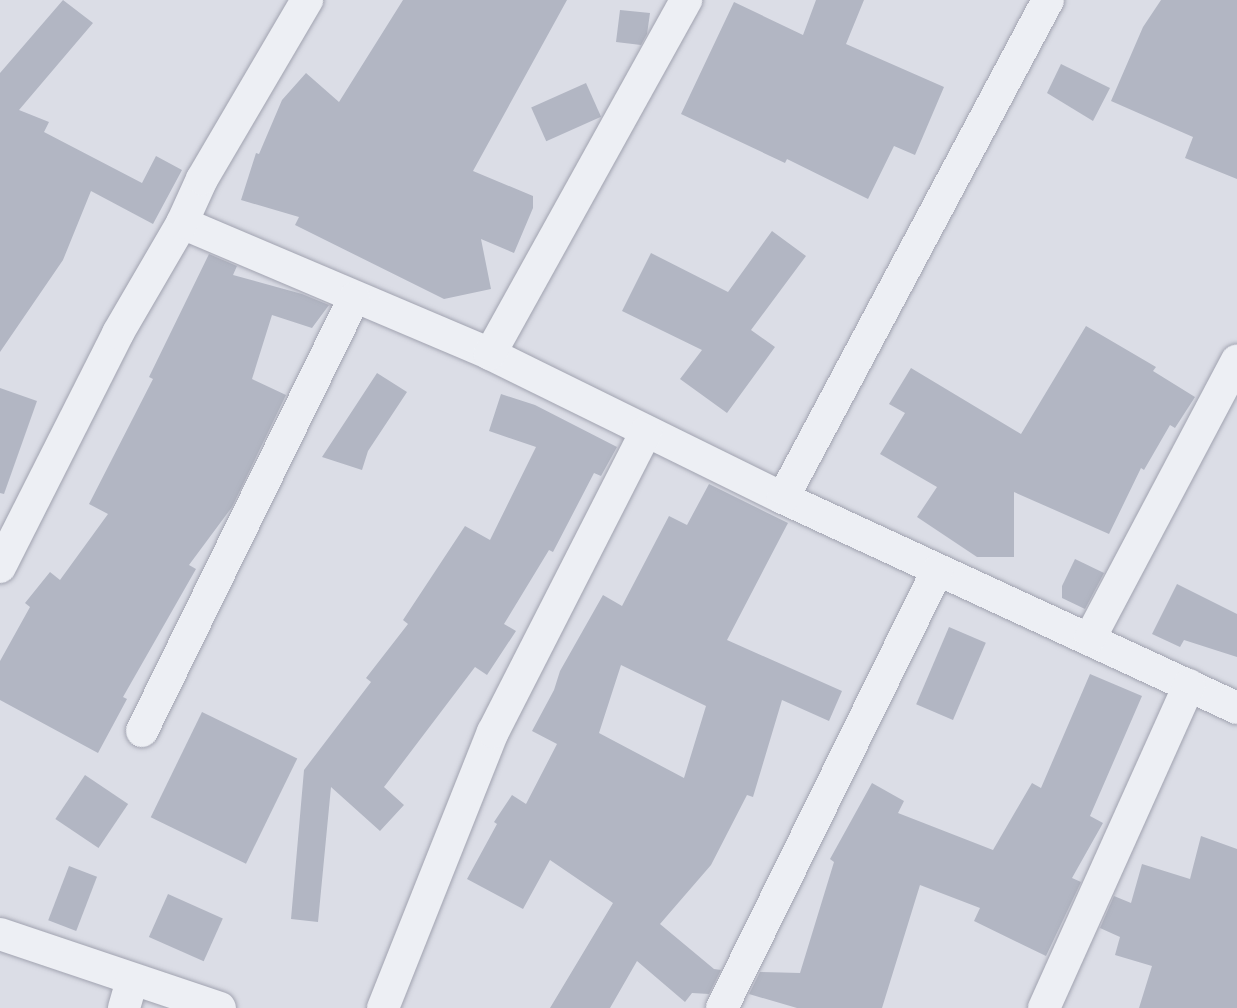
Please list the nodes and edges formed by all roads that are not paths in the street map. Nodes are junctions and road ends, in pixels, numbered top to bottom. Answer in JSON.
{"nodes":[{"id":1,"x":307,"y":0,"type":"edge"},
{"id":2,"x":686,"y":0,"type":"edge"},
{"id":3,"x":1048,"y":0,"type":"edge"},
{"id":4,"x":182,"y":223,"type":"junction"},
{"id":5,"x":354,"y":298,"type":"junction"},
{"id":6,"x":490,"y":354,"type":"junction"},
{"id":7,"x":1237,"y":360,"type":"edge"},
{"id":8,"x":646,"y":432,"type":"junction"},
{"id":9,"x":783,"y":498,"type":"junction"},
{"id":10,"x":0,"y":567,"type":"edge"},
{"id":11,"x":937,"y":571,"type":"junction"},
{"id":12,"x":1090,"y":638,"type":"junction"},
{"id":13,"x":1189,"y":684,"type":"junction"},
{"id":14,"x":1237,"y":708,"type":"edge"},
{"id":15,"x":142,"y":731,"type":"dead end"},
{"id":16,"x":0,"y":934,"type":"edge"},
{"id":17,"x":128,"y":994,"type":"edge"},
{"id":18,"x":220,"y":1008,"type":"edge"},
{"id":19,"x":382,"y":1008,"type":"edge"},
{"id":20,"x":722,"y":1008,"type":"edge"},
{"id":21,"x":1044,"y":1008,"type":"edge"}],
"edges":[{"from":1,"to":4,"type":"street"},
{"from":2,"to":6,"type":"street"},
{"from":3,"to":9,"type":"street"},
{"from":4,"to":5,"type":"street"},
{"from":4,"to":10,"type":"street"},
{"from":5,"to":6,"type":"street"},
{"from":5,"to":15,"type":"street"},
{"from":6,"to":8,"type":"street"},
{"from":7,"to":12,"type":"street"},
{"from":8,"to":9,"type":"street"},
{"from":8,"to":19,"type":"street"},
{"from":9,"to":11,"type":"street"},
{"from":11,"to":12,"type":"street"},
{"from":11,"to":20,"type":"street"},
{"from":12,"to":13,"type":"street"},
{"from":13,"to":14,"type":"street"},
{"from":13,"to":21,"type":"street"},
{"from":16,"to":17,"type":"street"},
{"from":17,"to":18,"type":"street"}]}
